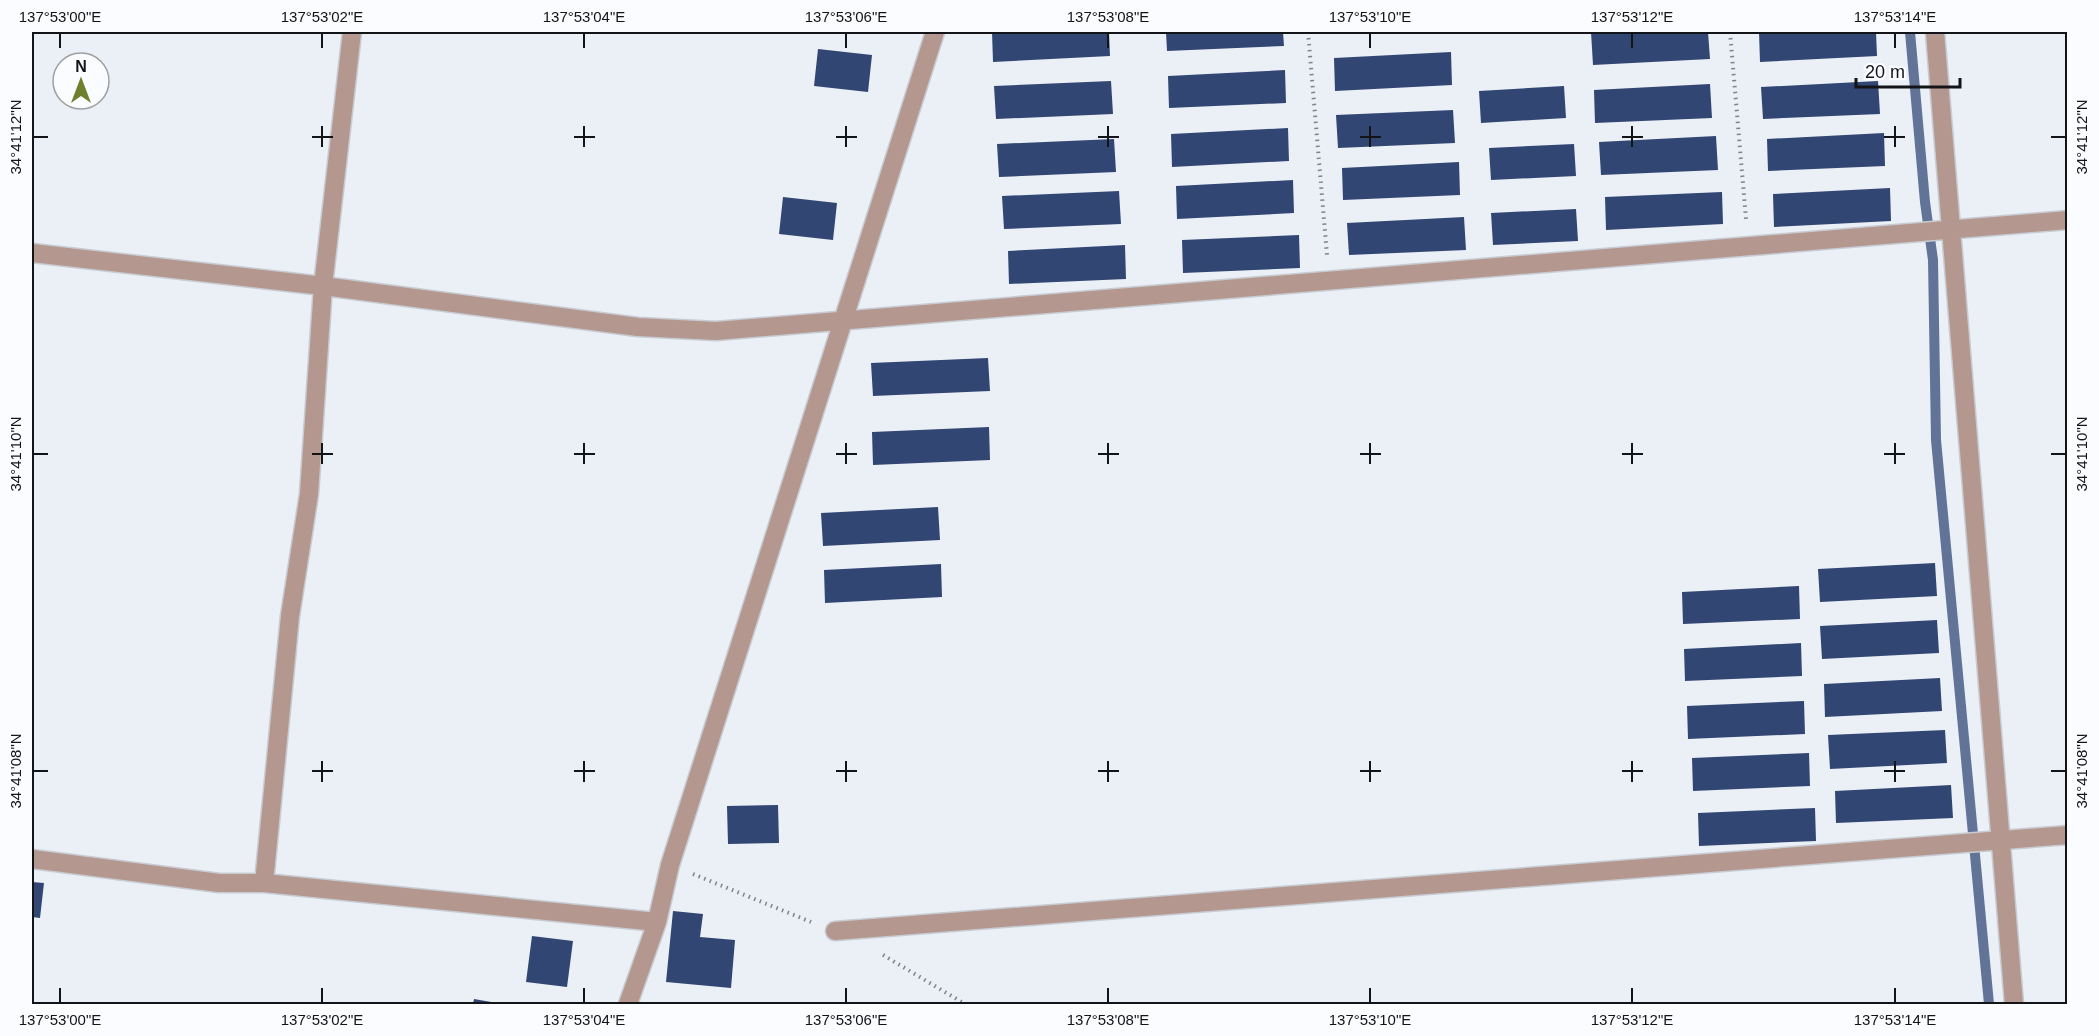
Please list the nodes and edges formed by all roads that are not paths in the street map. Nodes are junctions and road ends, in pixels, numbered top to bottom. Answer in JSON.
{"nodes":[{"id":1,"x":352,"y":32,"type":"edge"},
{"id":2,"x":936,"y":32,"type":"edge"},
{"id":3,"x":1935,"y":32,"type":"edge"},
{"id":4,"x":2067,"y":220,"type":"edge"},
{"id":5,"x":1950,"y":230,"type":"junction"},
{"id":6,"x":32,"y":253,"type":"edge"},
{"id":7,"x":323,"y":286,"type":"junction"},
{"id":8,"x":843,"y":321,"type":"junction"},
{"id":9,"x":2067,"y":835,"type":"edge"},
{"id":10,"x":2001,"y":840,"type":"junction"},
{"id":11,"x":32,"y":859,"type":"edge"},
{"id":12,"x":264,"y":883,"type":"junction"},
{"id":13,"x":657,"y":922,"type":"junction"},
{"id":14,"x":835,"y":931,"type":"dead end"},
{"id":15,"x":628,"y":1005,"type":"edge"},
{"id":16,"x":2014,"y":1005,"type":"edge"}],
"edges":[{"from":1,"to":7,"type":"street"},
{"from":2,"to":8,"type":"street"},
{"from":3,"to":5,"type":"street"},
{"from":4,"to":5,"type":"street"},
{"from":5,"to":8,"type":"street"},
{"from":5,"to":10,"type":"street"},
{"from":6,"to":7,"type":"street"},
{"from":7,"to":8,"type":"street"},
{"from":7,"to":12,"type":"street"},
{"from":8,"to":13,"type":"street"},
{"from":9,"to":10,"type":"street"},
{"from":10,"to":14,"type":"street"},
{"from":10,"to":16,"type":"street"},
{"from":11,"to":12,"type":"street"},
{"from":12,"to":13,"type":"street"},
{"from":13,"to":15,"type":"street"}]}
